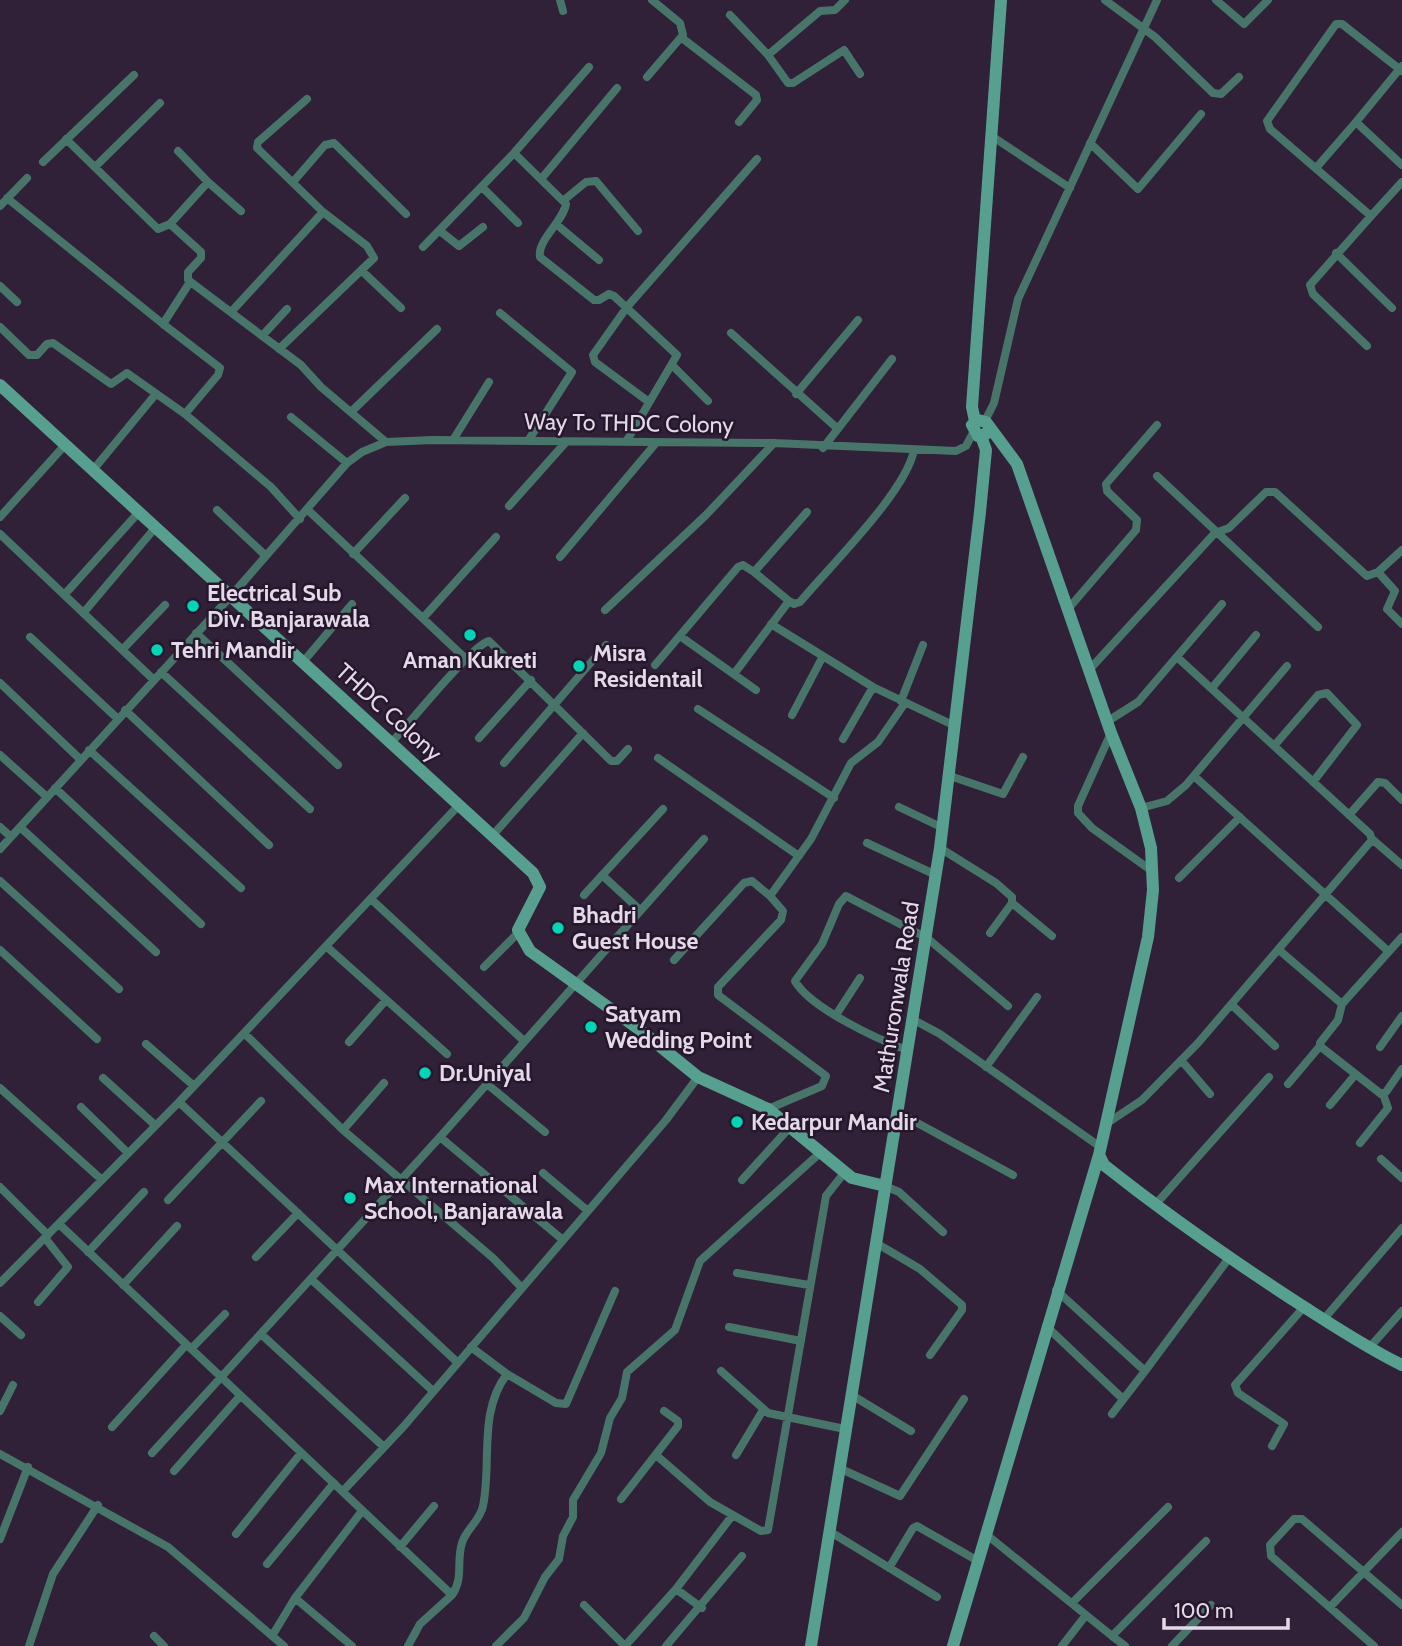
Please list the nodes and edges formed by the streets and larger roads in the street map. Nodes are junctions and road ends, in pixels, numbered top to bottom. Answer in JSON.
{"nodes":[{"id":1,"x":560,"y":0,"type":"edge"},
{"id":2,"x":652,"y":0,"type":"edge"},
{"id":3,"x":845,"y":0,"type":"edge"},
{"id":4,"x":1001,"y":0,"type":"edge"},
{"id":5,"x":1105,"y":0,"type":"edge"},
{"id":6,"x":1157,"y":0,"type":"edge"},
{"id":7,"x":1216,"y":0,"type":"edge"},
{"id":8,"x":1268,"y":0,"type":"edge"},
{"id":9,"x":563,"y":11,"type":"dead end"},
{"id":10,"x":730,"y":15,"type":"dead end"},
{"id":11,"x":1144,"y":28,"type":"junction"},
{"id":12,"x":682,"y":37,"type":"junction"},
{"id":13,"x":768,"y":55,"type":"junction"},
{"id":14,"x":589,"y":67,"type":"dead end"},
{"id":15,"x":1401,"y":68,"type":"edge"},
{"id":16,"x":860,"y":74,"type":"dead end"},
{"id":17,"x":134,"y":75,"type":"dead end"},
{"id":18,"x":647,"y":77,"type":"dead end"},
{"id":19,"x":1239,"y":77,"type":"dead end"},
{"id":20,"x":617,"y":88,"type":"dead end"},
{"id":21,"x":307,"y":99,"type":"dead end"},
{"id":22,"x":160,"y":103,"type":"dead end"},
{"id":23,"x":1201,"y":114,"type":"dead end"},
{"id":24,"x":739,"y":122,"type":"dead end"},
{"id":25,"x":1356,"y":122,"type":"junction"},
{"id":26,"x":990,"y":135,"type":"junction"},
{"id":27,"x":66,"y":139,"type":"junction"},
{"id":28,"x":1090,"y":144,"type":"junction"},
{"id":29,"x":178,"y":150,"type":"dead end"},
{"id":30,"x":514,"y":153,"type":"junction"},
{"id":31,"x":757,"y":159,"type":"dead end"},
{"id":32,"x":43,"y":162,"type":"dead end"},
{"id":33,"x":1402,"y":164,"type":"edge"},
{"id":34,"x":95,"y":167,"type":"junction"},
{"id":35,"x":1316,"y":168,"type":"junction"},
{"id":36,"x":27,"y":178,"type":"dead end"},
{"id":37,"x":542,"y":178,"type":"junction"},
{"id":38,"x":208,"y":182,"type":"junction"},
{"id":39,"x":1402,"y":182,"type":"edge"},
{"id":40,"x":293,"y":183,"type":"junction"},
{"id":41,"x":482,"y":187,"type":"junction"},
{"id":42,"x":1070,"y":188,"type":"junction"},
{"id":43,"x":7,"y":198,"type":"junction"},
{"id":44,"x":564,"y":200,"type":"junction"},
{"id":45,"x":0,"y":206,"type":"edge"},
{"id":46,"x":240,"y":211,"type":"dead end"},
{"id":47,"x":323,"y":212,"type":"junction"},
{"id":48,"x":406,"y":214,"type":"dead end"},
{"id":49,"x":1371,"y":216,"type":"junction"},
{"id":50,"x":518,"y":223,"type":"dead end"},
{"id":51,"x":170,"y":224,"type":"junction"},
{"id":52,"x":556,"y":224,"type":"junction"},
{"id":53,"x":483,"y":227,"type":"dead end"},
{"id":54,"x":440,"y":231,"type":"junction"},
{"id":55,"x":638,"y":231,"type":"dead end"},
{"id":56,"x":423,"y":247,"type":"dead end"},
{"id":57,"x":1336,"y":253,"type":"junction"},
{"id":58,"x":599,"y":260,"type":"dead end"},
{"id":59,"x":362,"y":271,"type":"junction"},
{"id":60,"x":190,"y":282,"type":"junction"},
{"id":61,"x":0,"y":286,"type":"edge"},
{"id":62,"x":16,"y":302,"type":"dead end"},
{"id":63,"x":401,"y":307,"type":"dead end"},
{"id":64,"x":627,"y":307,"type":"junction"},
{"id":65,"x":1392,"y":308,"type":"dead end"},
{"id":66,"x":287,"y":309,"type":"dead end"},
{"id":67,"x":232,"y":312,"type":"junction"},
{"id":68,"x":500,"y":313,"type":"dead end"},
{"id":69,"x":858,"y":320,"type":"dead end"},
{"id":70,"x":163,"y":324,"type":"junction"},
{"id":71,"x":0,"y":327,"type":"edge"},
{"id":72,"x":437,"y":330,"type":"dead end"},
{"id":73,"x":731,"y":334,"type":"dead end"},
{"id":74,"x":262,"y":336,"type":"junction"},
{"id":75,"x":1367,"y":346,"type":"dead end"},
{"id":76,"x":279,"y":349,"type":"junction"},
{"id":77,"x":892,"y":359,"type":"dead end"},
{"id":78,"x":673,"y":366,"type":"junction"},
{"id":79,"x":489,"y":382,"type":"dead end"},
{"id":80,"x":0,"y":385,"type":"edge"},
{"id":81,"x":796,"y":394,"type":"junction"},
{"id":82,"x":155,"y":395,"type":"junction"},
{"id":83,"x":708,"y":401,"type":"dead end"},
{"id":84,"x":649,"y":402,"type":"junction"},
{"id":85,"x":352,"y":411,"type":"junction"},
{"id":86,"x":185,"y":414,"type":"junction"},
{"id":87,"x":291,"y":417,"type":"dead end"},
{"id":88,"x":1157,"y":425,"type":"dead end"},
{"id":89,"x":980,"y":428,"type":"junction"},
{"id":90,"x":838,"y":429,"type":"junction"},
{"id":91,"x":453,"y":440,"type":"junction"},
{"id":92,"x":528,"y":441,"type":"junction"},
{"id":93,"x":386,"y":442,"type":"junction"},
{"id":94,"x":566,"y":442,"type":"junction"},
{"id":95,"x":626,"y":442,"type":"junction"},
{"id":96,"x":656,"y":443,"type":"junction"},
{"id":97,"x":774,"y":443,"type":"junction"},
{"id":98,"x":65,"y":445,"type":"junction"},
{"id":99,"x":823,"y":448,"type":"junction"},
{"id":100,"x":914,"y":450,"type":"junction"},
{"id":101,"x":347,"y":463,"type":"junction"},
{"id":102,"x":93,"y":470,"type":"junction"},
{"id":103,"x":1157,"y":477,"type":"dead end"},
{"id":104,"x":405,"y":498,"type":"dead end"},
{"id":105,"x":509,"y":506,"type":"dead end"},
{"id":106,"x":217,"y":510,"type":"dead end"},
{"id":107,"x":139,"y":512,"type":"junction"},
{"id":108,"x":807,"y":512,"type":"dead end"},
{"id":109,"x":304,"y":514,"type":"junction"},
{"id":110,"x":0,"y":517,"type":"edge"},
{"id":111,"x":155,"y":528,"type":"junction"},
{"id":112,"x":1215,"y":533,"type":"junction"},
{"id":113,"x":0,"y":534,"type":"edge"},
{"id":114,"x":496,"y":537,"type":"dead end"},
{"id":115,"x":1402,"y":550,"type":"edge"},
{"id":116,"x":354,"y":554,"type":"junction"},
{"id":117,"x":266,"y":556,"type":"junction"},
{"id":118,"x":559,"y":557,"type":"dead end"},
{"id":119,"x":754,"y":572,"type":"junction"},
{"id":120,"x":1378,"y":572,"type":"junction"},
{"id":121,"x":65,"y":594,"type":"junction"},
{"id":122,"x":231,"y":596,"type":"junction"},
{"id":123,"x":789,"y":601,"type":"junction"},
{"id":124,"x":352,"y":604,"type":"dead end"},
{"id":125,"x":1222,"y":604,"type":"dead end"},
{"id":126,"x":165,"y":606,"type":"dead end"},
{"id":127,"x":1068,"y":609,"type":"junction"},
{"id":128,"x":605,"y":610,"type":"dead end"},
{"id":129,"x":85,"y":611,"type":"junction"},
{"id":130,"x":423,"y":618,"type":"junction"},
{"id":131,"x":771,"y":624,"type":"junction"},
{"id":132,"x":1402,"y":624,"type":"edge"},
{"id":133,"x":1318,"y":627,"type":"dead end"},
{"id":134,"x":197,"y":633,"type":"junction"},
{"id":135,"x":1256,"y":635,"type":"dead end"},
{"id":136,"x":680,"y":636,"type":"junction"},
{"id":137,"x":30,"y":637,"type":"dead end"},
{"id":138,"x":606,"y":645,"type":"dead end"},
{"id":139,"x":923,"y":645,"type":"dead end"},
{"id":140,"x":123,"y":649,"type":"junction"},
{"id":141,"x":1177,"y":657,"type":"junction"},
{"id":142,"x":822,"y":658,"type":"junction"},
{"id":143,"x":467,"y":660,"type":"junction"},
{"id":144,"x":303,"y":662,"type":"junction"},
{"id":145,"x":655,"y":665,"type":"dead end"},
{"id":146,"x":1287,"y":666,"type":"dead end"},
{"id":147,"x":1089,"y":670,"type":"junction"},
{"id":148,"x":162,"y":672,"type":"junction"},
{"id":149,"x":734,"y":674,"type":"junction"},
{"id":150,"x":154,"y":680,"type":"junction"},
{"id":151,"x":531,"y":680,"type":"junction"},
{"id":152,"x":0,"y":683,"type":"edge"},
{"id":153,"x":873,"y":687,"type":"junction"},
{"id":154,"x":1212,"y":688,"type":"junction"},
{"id":155,"x":756,"y":690,"type":"dead end"},
{"id":156,"x":903,"y":702,"type":"junction"},
{"id":157,"x":556,"y":706,"type":"junction"},
{"id":158,"x":698,"y":709,"type":"dead end"},
{"id":159,"x":125,"y":710,"type":"junction"},
{"id":160,"x":792,"y":715,"type":"dead end"},
{"id":161,"x":1243,"y":716,"type":"junction"},
{"id":162,"x":118,"y":719,"type":"junction"},
{"id":163,"x":953,"y":725,"type":"junction"},
{"id":164,"x":1109,"y":727,"type":"junction"},
{"id":165,"x":583,"y":733,"type":"junction"},
{"id":166,"x":479,"y":738,"type":"dead end"},
{"id":167,"x":843,"y":739,"type":"dead end"},
{"id":168,"x":392,"y":742,"type":"junction"},
{"id":169,"x":1274,"y":746,"type":"junction"},
{"id":170,"x":628,"y":749,"type":"dead end"},
{"id":171,"x":89,"y":750,"type":"junction"},
{"id":172,"x":0,"y":755,"type":"edge"},
{"id":173,"x":1023,"y":757,"type":"dead end"},
{"id":174,"x":658,"y":758,"type":"dead end"},
{"id":175,"x":81,"y":760,"type":"junction"},
{"id":176,"x":504,"y":763,"type":"dead end"},
{"id":177,"x":338,"y":765,"type":"dead end"},
{"id":178,"x":950,"y":775,"type":"junction"},
{"id":179,"x":1194,"y":776,"type":"junction"},
{"id":180,"x":1312,"y":782,"type":"junction"},
{"id":181,"x":55,"y":788,"type":"junction"},
{"id":182,"x":47,"y":797,"type":"junction"},
{"id":183,"x":834,"y":798,"type":"junction"},
{"id":184,"x":1402,"y":800,"type":"edge"},
{"id":185,"x":459,"y":805,"type":"junction"},
{"id":186,"x":899,"y":807,"type":"dead end"},
{"id":187,"x":1141,"y":808,"type":"junction"},
{"id":188,"x":310,"y":810,"type":"dead end"},
{"id":189,"x":663,"y":810,"type":"dead end"},
{"id":190,"x":1349,"y":815,"type":"junction"},
{"id":191,"x":1240,"y":817,"type":"junction"},
{"id":192,"x":0,"y":827,"type":"edge"},
{"id":193,"x":20,"y":827,"type":"junction"},
{"id":194,"x":943,"y":828,"type":"junction"},
{"id":195,"x":493,"y":835,"type":"junction"},
{"id":196,"x":11,"y":837,"type":"junction"},
{"id":197,"x":704,"y":839,"type":"dead end"},
{"id":198,"x":1372,"y":839,"type":"junction"},
{"id":199,"x":867,"y":843,"type":"dead end"},
{"id":200,"x":269,"y":845,"type":"dead end"},
{"id":201,"x":940,"y":848,"type":"junction"},
{"id":202,"x":0,"y":849,"type":"edge"},
{"id":203,"x":799,"y":856,"type":"junction"},
{"id":204,"x":1400,"y":860,"type":"edge"},
{"id":205,"x":1153,"y":872,"type":"junction"},
{"id":206,"x":602,"y":875,"type":"junction"},
{"id":207,"x":936,"y":875,"type":"junction"},
{"id":208,"x":1179,"y":878,"type":"dead end"},
{"id":209,"x":0,"y":881,"type":"edge"},
{"id":210,"x":240,"y":888,"type":"dead end"},
{"id":211,"x":1325,"y":893,"type":"junction"},
{"id":212,"x":584,"y":895,"type":"dead end"},
{"id":213,"x":770,"y":896,"type":"junction"},
{"id":214,"x":371,"y":899,"type":"junction"},
{"id":215,"x":1012,"y":903,"type":"junction"},
{"id":216,"x":640,"y":910,"type":"junction"},
{"id":217,"x":201,"y":924,"type":"dead end"},
{"id":218,"x":519,"y":932,"type":"junction"},
{"id":219,"x":990,"y":933,"type":"dead end"},
{"id":220,"x":1052,"y":936,"type":"dead end"},
{"id":221,"x":1402,"y":937,"type":"edge"},
{"id":222,"x":928,"y":938,"type":"junction"},
{"id":223,"x":326,"y":946,"type":"junction"},
{"id":224,"x":0,"y":950,"type":"edge"},
{"id":225,"x":1279,"y":950,"type":"junction"},
{"id":226,"x":1388,"y":951,"type":"junction"},
{"id":227,"x":156,"y":952,"type":"dead end"},
{"id":228,"x":674,"y":960,"type":"dead end"},
{"id":229,"x":484,"y":967,"type":"dead end"},
{"id":230,"x":860,"y":978,"type":"dead end"},
{"id":231,"x":575,"y":986,"type":"junction"},
{"id":232,"x":120,"y":989,"type":"dead end"},
{"id":233,"x":1037,"y":997,"type":"dead end"},
{"id":234,"x":386,"y":1000,"type":"junction"},
{"id":235,"x":1342,"y":1004,"type":"junction"},
{"id":236,"x":1232,"y":1005,"type":"junction"},
{"id":237,"x":1008,"y":1006,"type":"dead end"},
{"id":238,"x":836,"y":1015,"type":"junction"},
{"id":239,"x":1402,"y":1016,"type":"edge"},
{"id":240,"x":912,"y":1019,"type":"junction"},
{"id":241,"x":244,"y":1034,"type":"junction"},
{"id":242,"x":97,"y":1039,"type":"dead end"},
{"id":243,"x":349,"y":1041,"type":"dead end"},
{"id":244,"x":524,"y":1041,"type":"junction"},
{"id":245,"x":146,"y":1044,"type":"dead end"},
{"id":246,"x":1275,"y":1046,"type":"dead end"},
{"id":247,"x":1320,"y":1046,"type":"junction"},
{"id":248,"x":1380,"y":1046,"type":"dead end"},
{"id":249,"x":907,"y":1050,"type":"junction"},
{"id":250,"x":447,"y":1054,"type":"dead end"},
{"id":251,"x":1181,"y":1060,"type":"junction"},
{"id":252,"x":986,"y":1067,"type":"junction"},
{"id":253,"x":1402,"y":1069,"type":"edge"},
{"id":254,"x":1355,"y":1074,"type":"junction"},
{"id":255,"x":698,"y":1077,"type":"junction"},
{"id":256,"x":1269,"y":1077,"type":"dead end"},
{"id":257,"x":103,"y":1078,"type":"dead end"},
{"id":258,"x":384,"y":1083,"type":"dead end"},
{"id":259,"x":486,"y":1084,"type":"junction"},
{"id":260,"x":1288,"y":1084,"type":"dead end"},
{"id":261,"x":194,"y":1086,"type":"junction"},
{"id":262,"x":0,"y":1088,"type":"edge"},
{"id":263,"x":1210,"y":1094,"type":"dead end"},
{"id":264,"x":1383,"y":1094,"type":"junction"},
{"id":265,"x":261,"y":1101,"type":"dead end"},
{"id":266,"x":179,"y":1102,"type":"junction"},
{"id":267,"x":1330,"y":1105,"type":"dead end"},
{"id":268,"x":81,"y":1107,"type":"dead end"},
{"id":269,"x":768,"y":1109,"type":"junction"},
{"id":270,"x":899,"y":1113,"type":"junction"},
{"id":271,"x":155,"y":1125,"type":"junction"},
{"id":272,"x":791,"y":1126,"type":"junction"},
{"id":273,"x":1104,"y":1126,"type":"junction"},
{"id":274,"x":343,"y":1130,"type":"junction"},
{"id":275,"x":545,"y":1132,"type":"dead end"},
{"id":276,"x":440,"y":1137,"type":"junction"},
{"id":277,"x":1360,"y":1143,"type":"dead end"},
{"id":278,"x":221,"y":1144,"type":"junction"},
{"id":279,"x":1099,"y":1150,"type":"junction"},
{"id":280,"x":128,"y":1153,"type":"junction"},
{"id":281,"x":820,"y":1153,"type":"junction"},
{"id":282,"x":1381,"y":1159,"type":"dead end"},
{"id":283,"x":543,"y":1173,"type":"dead end"},
{"id":284,"x":844,"y":1173,"type":"junction"},
{"id":285,"x":1013,"y":1175,"type":"dead end"},
{"id":286,"x":1402,"y":1178,"type":"edge"},
{"id":287,"x":402,"y":1179,"type":"junction"},
{"id":288,"x":102,"y":1180,"type":"junction"},
{"id":289,"x":742,"y":1180,"type":"dead end"},
{"id":290,"x":886,"y":1186,"type":"junction"},
{"id":291,"x":0,"y":1187,"type":"edge"},
{"id":292,"x":144,"y":1192,"type":"dead end"},
{"id":293,"x":168,"y":1200,"type":"dead end"},
{"id":294,"x":1155,"y":1205,"type":"junction"},
{"id":295,"x":588,"y":1211,"type":"junction"},
{"id":296,"x":298,"y":1213,"type":"junction"},
{"id":297,"x":59,"y":1224,"type":"junction"},
{"id":298,"x":177,"y":1226,"type":"dead end"},
{"id":299,"x":1402,"y":1228,"type":"edge"},
{"id":300,"x":943,"y":1232,"type":"dead end"},
{"id":301,"x":47,"y":1236,"type":"junction"},
{"id":302,"x":563,"y":1240,"type":"junction"},
{"id":303,"x":876,"y":1243,"type":"junction"},
{"id":304,"x":338,"y":1249,"type":"junction"},
{"id":305,"x":88,"y":1252,"type":"junction"},
{"id":306,"x":256,"y":1257,"type":"dead end"},
{"id":307,"x":1229,"y":1258,"type":"junction"},
{"id":308,"x":737,"y":1273,"type":"dead end"},
{"id":309,"x":312,"y":1279,"type":"junction"},
{"id":310,"x":0,"y":1283,"type":"edge"},
{"id":311,"x":122,"y":1285,"type":"junction"},
{"id":312,"x":809,"y":1285,"type":"junction"},
{"id":313,"x":522,"y":1288,"type":"junction"},
{"id":314,"x":1056,"y":1290,"type":"junction"},
{"id":315,"x":615,"y":1291,"type":"dead end"},
{"id":316,"x":38,"y":1301,"type":"dead end"},
{"id":317,"x":1304,"y":1307,"type":"junction"},
{"id":318,"x":1402,"y":1311,"type":"edge"},
{"id":319,"x":225,"y":1314,"type":"dead end"},
{"id":320,"x":0,"y":1316,"type":"edge"},
{"id":321,"x":1322,"y":1320,"type":"junction"},
{"id":322,"x":1046,"y":1326,"type":"junction"},
{"id":323,"x":729,"y":1327,"type":"dead end"},
{"id":324,"x":261,"y":1334,"type":"junction"},
{"id":325,"x":21,"y":1335,"type":"dead end"},
{"id":326,"x":801,"y":1340,"type":"junction"},
{"id":327,"x":189,"y":1347,"type":"junction"},
{"id":328,"x":471,"y":1347,"type":"junction"},
{"id":329,"x":1369,"y":1348,"type":"junction"},
{"id":330,"x":930,"y":1355,"type":"dead end"},
{"id":331,"x":457,"y":1362,"type":"junction"},
{"id":332,"x":1402,"y":1365,"type":"edge"},
{"id":333,"x":721,"y":1371,"type":"dead end"},
{"id":334,"x":1145,"y":1371,"type":"junction"},
{"id":335,"x":507,"y":1374,"type":"junction"},
{"id":336,"x":221,"y":1377,"type":"junction"},
{"id":337,"x":13,"y":1385,"type":"dead end"},
{"id":338,"x":433,"y":1391,"type":"junction"},
{"id":339,"x":850,"y":1394,"type":"junction"},
{"id":340,"x":240,"y":1396,"type":"junction"},
{"id":341,"x":964,"y":1399,"type":"dead end"},
{"id":342,"x":1123,"y":1399,"type":"junction"},
{"id":343,"x":0,"y":1410,"type":"edge"},
{"id":344,"x":763,"y":1410,"type":"junction"},
{"id":345,"x":664,"y":1411,"type":"dead end"},
{"id":346,"x":1112,"y":1414,"type":"dead end"},
{"id":347,"x":790,"y":1419,"type":"junction"},
{"id":348,"x":113,"y":1427,"type":"dead end"},
{"id":349,"x":845,"y":1429,"type":"junction"},
{"id":350,"x":911,"y":1431,"type":"dead end"},
{"id":351,"x":1272,"y":1446,"type":"dead end"},
{"id":352,"x":384,"y":1447,"type":"junction"},
{"id":353,"x":152,"y":1453,"type":"dead end"},
{"id":354,"x":301,"y":1453,"type":"junction"},
{"id":355,"x":0,"y":1454,"type":"edge"},
{"id":356,"x":656,"y":1455,"type":"junction"},
{"id":357,"x":736,"y":1455,"type":"dead end"},
{"id":358,"x":28,"y":1467,"type":"junction"},
{"id":359,"x":839,"y":1468,"type":"junction"},
{"id":360,"x":174,"y":1471,"type":"dead end"},
{"id":361,"x":334,"y":1483,"type":"junction"},
{"id":362,"x":343,"y":1491,"type":"junction"},
{"id":363,"x":621,"y":1499,"type":"dead end"},
{"id":364,"x":98,"y":1505,"type":"junction"},
{"id":365,"x":435,"y":1506,"type":"dead end"},
{"id":366,"x":1168,"y":1507,"type":"dead end"},
{"id":367,"x":362,"y":1511,"type":"junction"},
{"id":368,"x":732,"y":1516,"type":"junction"},
{"id":369,"x":829,"y":1531,"type":"junction"},
{"id":370,"x":236,"y":1534,"type":"dead end"},
{"id":371,"x":987,"y":1535,"type":"junction"},
{"id":372,"x":1401,"y":1535,"type":"edge"},
{"id":373,"x":0,"y":1539,"type":"edge"},
{"id":374,"x":1206,"y":1541,"type":"dead end"},
{"id":375,"x":400,"y":1547,"type":"junction"},
{"id":376,"x":742,"y":1556,"type":"dead end"},
{"id":377,"x":978,"y":1561,"type":"junction"},
{"id":378,"x":267,"y":1564,"type":"dead end"},
{"id":379,"x":889,"y":1568,"type":"junction"},
{"id":380,"x":1363,"y":1572,"type":"junction"},
{"id":381,"x":676,"y":1589,"type":"junction"},
{"id":382,"x":452,"y":1595,"type":"junction"},
{"id":383,"x":937,"y":1597,"type":"dead end"},
{"id":384,"x":295,"y":1598,"type":"junction"},
{"id":385,"x":1072,"y":1603,"type":"junction"},
{"id":386,"x":584,"y":1605,"type":"dead end"},
{"id":387,"x":1211,"y":1605,"type":"dead end"},
{"id":388,"x":1402,"y":1605,"type":"edge"},
{"id":389,"x":1330,"y":1606,"type":"junction"},
{"id":390,"x":702,"y":1608,"type":"junction"},
{"id":391,"x":1086,"y":1615,"type":"junction"},
{"id":392,"x":154,"y":1636,"type":"dead end"},
{"id":393,"x":272,"y":1636,"type":"junction"},
{"id":394,"x":1112,"y":1636,"type":"junction"},
{"id":395,"x":282,"y":1645,"type":"edge"},
{"id":396,"x":625,"y":1645,"type":"edge"},
{"id":397,"x":29,"y":1646,"type":"edge"},
{"id":398,"x":164,"y":1646,"type":"edge"},
{"id":399,"x":352,"y":1646,"type":"edge"},
{"id":400,"x":408,"y":1646,"type":"edge"},
{"id":401,"x":496,"y":1646,"type":"edge"},
{"id":402,"x":666,"y":1646,"type":"edge"},
{"id":403,"x":811,"y":1646,"type":"edge"},
{"id":404,"x":953,"y":1646,"type":"edge"},
{"id":405,"x":1062,"y":1646,"type":"edge"},
{"id":406,"x":1125,"y":1646,"type":"edge"},
{"id":407,"x":1172,"y":1646,"type":"edge"},
{"id":408,"x":1374,"y":1646,"type":"edge"}],
"edges":[{"from":1,"to":9,"type":"street"},
{"from":2,"to":12,"type":"street"},
{"from":3,"to":13,"type":"street"},
{"from":4,"to":26,"type":"street","name":"Mathuronwala Road"},
{"from":5,"to":11,"type":"street"},
{"from":6,"to":11,"type":"street"},
{"from":7,"to":8,"type":"street"},
{"from":10,"to":13,"type":"street"},
{"from":11,"to":19,"type":"street"},
{"from":11,"to":28,"type":"street"},
{"from":12,"to":18,"type":"street"},
{"from":12,"to":24,"type":"street"},
{"from":13,"to":16,"type":"street"},
{"from":14,"to":30,"type":"street"},
{"from":15,"to":25,"type":"street"},
{"from":15,"to":35,"type":"street"},
{"from":17,"to":27,"type":"street"},
{"from":20,"to":37,"type":"street"},
{"from":21,"to":40,"type":"street"},
{"from":22,"to":34,"type":"street"},
{"from":23,"to":28,"type":"street"},
{"from":25,"to":33,"type":"street"},
{"from":25,"to":35,"type":"street"},
{"from":26,"to":42,"type":"street"},
{"from":26,"to":89,"type":"street","name":"Mathuronwala Road"},
{"from":27,"to":32,"type":"street"},
{"from":27,"to":34,"type":"street"},
{"from":28,"to":42,"type":"street"},
{"from":29,"to":38,"type":"street"},
{"from":30,"to":37,"type":"street"},
{"from":30,"to":41,"type":"street"},
{"from":31,"to":64,"type":"street"},
{"from":34,"to":51,"type":"street"},
{"from":35,"to":49,"type":"street"},
{"from":36,"to":43,"type":"street"},
{"from":37,"to":44,"type":"street"},
{"from":38,"to":46,"type":"street"},
{"from":38,"to":51,"type":"street"},
{"from":39,"to":49,"type":"street"},
{"from":40,"to":47,"type":"street"},
{"from":40,"to":48,"type":"street"},
{"from":41,"to":50,"type":"street"},
{"from":41,"to":54,"type":"street"},
{"from":42,"to":89,"type":"street"},
{"from":43,"to":45,"type":"street"},
{"from":43,"to":70,"type":"street"},
{"from":44,"to":52,"type":"street"},
{"from":44,"to":55,"type":"street"},
{"from":47,"to":59,"type":"street"},
{"from":47,"to":67,"type":"street"},
{"from":49,"to":57,"type":"street"},
{"from":51,"to":60,"type":"street"},
{"from":52,"to":58,"type":"street"},
{"from":52,"to":64,"type":"street"},
{"from":53,"to":54,"type":"street"},
{"from":54,"to":56,"type":"street"},
{"from":57,"to":65,"type":"street"},
{"from":57,"to":75,"type":"street"},
{"from":59,"to":63,"type":"street"},
{"from":59,"to":76,"type":"street"},
{"from":60,"to":67,"type":"street"},
{"from":60,"to":70,"type":"street"},
{"from":61,"to":62,"type":"street"},
{"from":64,"to":78,"type":"street"},
{"from":64,"to":84,"type":"street"},
{"from":66,"to":74,"type":"street"},
{"from":67,"to":74,"type":"street"},
{"from":68,"to":92,"type":"street"},
{"from":69,"to":81,"type":"street"},
{"from":70,"to":86,"type":"street"},
{"from":71,"to":82,"type":"street"},
{"from":72,"to":85,"type":"street"},
{"from":73,"to":81,"type":"street"},
{"from":74,"to":76,"type":"street"},
{"from":76,"to":85,"type":"street"},
{"from":77,"to":90,"type":"street"},
{"from":78,"to":83,"type":"street"},
{"from":78,"to":84,"type":"street"},
{"from":79,"to":91,"type":"street"},
{"from":80,"to":98,"type":"street","name":"THDC Colony"},
{"from":81,"to":90,"type":"street"},
{"from":82,"to":86,"type":"street"},
{"from":82,"to":102,"type":"street"},
{"from":84,"to":95,"type":"street"},
{"from":85,"to":93,"type":"street"},
{"from":86,"to":109,"type":"street"},
{"from":87,"to":101,"type":"street"},
{"from":88,"to":127,"type":"street"},
{"from":89,"to":100,"type":"street","name":"Way To THDC Colony"},
{"from":89,"to":127,"type":"street"},
{"from":89,"to":163,"type":"street","name":"Mathuronwala Road"},
{"from":90,"to":99,"type":"street"},
{"from":91,"to":92,"type":"street","name":"Way To THDC Colony"},
{"from":91,"to":93,"type":"street","name":"Way To THDC Colony"},
{"from":92,"to":94,"type":"street","name":"Way To THDC Colony"},
{"from":93,"to":101,"type":"street","name":"Way To THDC Colony"},
{"from":94,"to":95,"type":"street","name":"Way To THDC Colony"},
{"from":94,"to":105,"type":"street"},
{"from":95,"to":96,"type":"street","name":"Way To THDC Colony"},
{"from":96,"to":97,"type":"street","name":"Way To THDC Colony"},
{"from":96,"to":118,"type":"street"},
{"from":97,"to":99,"type":"street","name":"Way To THDC Colony"},
{"from":97,"to":128,"type":"street"},
{"from":98,"to":102,"type":"street","name":"THDC Colony"},
{"from":98,"to":110,"type":"street"},
{"from":99,"to":100,"type":"street","name":"Way To THDC Colony"},
{"from":100,"to":123,"type":"street"},
{"from":101,"to":109,"type":"street","name":"Way To THDC Colony"},
{"from":102,"to":107,"type":"street","name":"THDC Colony"},
{"from":103,"to":112,"type":"street"},
{"from":104,"to":116,"type":"street"},
{"from":106,"to":117,"type":"street"},
{"from":107,"to":111,"type":"street","name":"THDC Colony"},
{"from":107,"to":121,"type":"street"},
{"from":108,"to":119,"type":"street"},
{"from":109,"to":116,"type":"street"},
{"from":109,"to":117,"type":"street"},
{"from":111,"to":122,"type":"street","name":"THDC Colony"},
{"from":111,"to":129,"type":"street"},
{"from":112,"to":120,"type":"street"},
{"from":112,"to":133,"type":"street"},
{"from":112,"to":147,"type":"street"},
{"from":113,"to":121,"type":"street"},
{"from":114,"to":130,"type":"street"},
{"from":115,"to":120,"type":"street"},
{"from":116,"to":130,"type":"street"},
{"from":117,"to":122,"type":"street"},
{"from":119,"to":123,"type":"street"},
{"from":119,"to":136,"type":"street"},
{"from":120,"to":132,"type":"street"},
{"from":121,"to":129,"type":"street"},
{"from":122,"to":134,"type":"street"},
{"from":122,"to":144,"type":"street","name":"THDC Colony"},
{"from":123,"to":131,"type":"street"},
{"from":124,"to":144,"type":"street"},
{"from":125,"to":141,"type":"street"},
{"from":126,"to":140,"type":"street"},
{"from":127,"to":147,"type":"street"},
{"from":129,"to":140,"type":"street"},
{"from":130,"to":143,"type":"street"},
{"from":131,"to":142,"type":"street"},
{"from":131,"to":149,"type":"street"},
{"from":134,"to":148,"type":"street"},
{"from":134,"to":177,"type":"street"},
{"from":135,"to":154,"type":"street"},
{"from":136,"to":145,"type":"street"},
{"from":136,"to":149,"type":"street"},
{"from":137,"to":162,"type":"street"},
{"from":138,"to":157,"type":"street"},
{"from":139,"to":156,"type":"street"},
{"from":140,"to":150,"type":"street"},
{"from":141,"to":154,"type":"street"},
{"from":141,"to":164,"type":"street"},
{"from":142,"to":153,"type":"street"},
{"from":142,"to":160,"type":"street"},
{"from":143,"to":151,"type":"street"},
{"from":143,"to":168,"type":"street"},
{"from":144,"to":168,"type":"street","name":"THDC Colony"},
{"from":146,"to":161,"type":"street"},
{"from":147,"to":164,"type":"street"},
{"from":148,"to":150,"type":"street"},
{"from":148,"to":188,"type":"street"},
{"from":149,"to":155,"type":"street"},
{"from":150,"to":159,"type":"street"},
{"from":151,"to":157,"type":"street"},
{"from":151,"to":166,"type":"street"},
{"from":152,"to":175,"type":"street"},
{"from":153,"to":156,"type":"street"},
{"from":153,"to":167,"type":"street"},
{"from":154,"to":161,"type":"street"},
{"from":156,"to":163,"type":"street"},
{"from":156,"to":183,"type":"street"},
{"from":157,"to":165,"type":"street"},
{"from":157,"to":176,"type":"street"},
{"from":158,"to":183,"type":"street"},
{"from":159,"to":162,"type":"street"},
{"from":159,"to":200,"type":"street"},
{"from":161,"to":169,"type":"street"},
{"from":161,"to":179,"type":"street"},
{"from":162,"to":171,"type":"street"},
{"from":163,"to":178,"type":"street","name":"Mathuronwala Road"},
{"from":164,"to":187,"type":"street"},
{"from":164,"to":205,"type":"street"},
{"from":165,"to":170,"type":"street"},
{"from":165,"to":195,"type":"street"},
{"from":168,"to":185,"type":"street","name":"THDC Colony"},
{"from":169,"to":180,"type":"street"},
{"from":169,"to":180,"type":"street"},
{"from":171,"to":175,"type":"street"},
{"from":171,"to":210,"type":"street"},
{"from":172,"to":182,"type":"street"},
{"from":173,"to":178,"type":"street"},
{"from":174,"to":203,"type":"street"},
{"from":175,"to":181,"type":"street"},
{"from":178,"to":194,"type":"street","name":"Mathuronwala Road"},
{"from":179,"to":187,"type":"street"},
{"from":179,"to":191,"type":"street"},
{"from":180,"to":190,"type":"street"},
{"from":181,"to":182,"type":"street"},
{"from":181,"to":217,"type":"street"},
{"from":182,"to":193,"type":"street"},
{"from":183,"to":203,"type":"street"},
{"from":184,"to":190,"type":"street"},
{"from":185,"to":195,"type":"street","name":"THDC Colony"},
{"from":185,"to":214,"type":"street"},
{"from":186,"to":194,"type":"street"},
{"from":187,"to":205,"type":"street"},
{"from":189,"to":206,"type":"street"},
{"from":190,"to":198,"type":"street"},
{"from":191,"to":208,"type":"street"},
{"from":191,"to":211,"type":"street"},
{"from":192,"to":196,"type":"street"},
{"from":193,"to":196,"type":"street"},
{"from":193,"to":227,"type":"street"},
{"from":194,"to":201,"type":"street","name":"Mathuronwala Road"},
{"from":195,"to":218,"type":"street","name":"THDC Colony"},
{"from":196,"to":202,"type":"street"},
{"from":197,"to":216,"type":"street"},
{"from":198,"to":204,"type":"street"},
{"from":198,"to":211,"type":"street"},
{"from":199,"to":207,"type":"street"},
{"from":201,"to":207,"type":"street","name":"Mathuronwala Road"},
{"from":201,"to":215,"type":"street"},
{"from":203,"to":213,"type":"street"},
{"from":205,"to":273,"type":"street"},
{"from":206,"to":212,"type":"street"},
{"from":206,"to":216,"type":"street"},
{"from":207,"to":222,"type":"street","name":"Mathuronwala Road"},
{"from":209,"to":232,"type":"street"},
{"from":211,"to":225,"type":"street"},
{"from":211,"to":226,"type":"street"},
{"from":213,"to":228,"type":"street"},
{"from":213,"to":269,"type":"street"},
{"from":214,"to":223,"type":"street"},
{"from":214,"to":244,"type":"street"},
{"from":215,"to":219,"type":"street"},
{"from":215,"to":220,"type":"street"},
{"from":216,"to":231,"type":"street"},
{"from":218,"to":229,"type":"street"},
{"from":218,"to":231,"type":"street"},
{"from":221,"to":226,"type":"street"},
{"from":222,"to":237,"type":"street"},
{"from":222,"to":238,"type":"street"},
{"from":222,"to":240,"type":"street","name":"Mathuronwala Road"},
{"from":223,"to":234,"type":"street"},
{"from":223,"to":241,"type":"street"},
{"from":224,"to":242,"type":"street"},
{"from":225,"to":235,"type":"street"},
{"from":225,"to":236,"type":"street"},
{"from":226,"to":235,"type":"street"},
{"from":230,"to":238,"type":"street"},
{"from":231,"to":244,"type":"street"},
{"from":231,"to":255,"type":"street"},
{"from":233,"to":252,"type":"street"},
{"from":234,"to":243,"type":"street"},
{"from":234,"to":250,"type":"street"},
{"from":235,"to":247,"type":"street"},
{"from":236,"to":246,"type":"street"},
{"from":236,"to":251,"type":"street"},
{"from":238,"to":249,"type":"street"},
{"from":239,"to":248,"type":"street"},
{"from":240,"to":249,"type":"street","name":"Mathuronwala Road"},
{"from":240,"to":252,"type":"street"},
{"from":241,"to":261,"type":"street"},
{"from":241,"to":274,"type":"street"},
{"from":244,"to":259,"type":"street"},
{"from":245,"to":261,"type":"street"},
{"from":247,"to":254,"type":"street"},
{"from":247,"to":260,"type":"street"},
{"from":249,"to":270,"type":"street","name":"Mathuronwala Road"},
{"from":251,"to":263,"type":"street"},
{"from":251,"to":273,"type":"street"},
{"from":252,"to":279,"type":"street"},
{"from":253,"to":264,"type":"street"},
{"from":254,"to":264,"type":"street"},
{"from":254,"to":267,"type":"street"},
{"from":255,"to":269,"type":"street"},
{"from":255,"to":295,"type":"street"},
{"from":256,"to":294,"type":"street"},
{"from":257,"to":271,"type":"street"},
{"from":258,"to":274,"type":"street"},
{"from":259,"to":275,"type":"street"},
{"from":259,"to":276,"type":"street"},
{"from":261,"to":266,"type":"street"},
{"from":262,"to":288,"type":"street"},
{"from":264,"to":277,"type":"street"},
{"from":265,"to":278,"type":"street"},
{"from":266,"to":271,"type":"street"},
{"from":266,"to":278,"type":"street"},
{"from":268,"to":280,"type":"street"},
{"from":269,"to":272,"type":"street"},
{"from":270,"to":285,"type":"street"},
{"from":270,"to":290,"type":"street","name":"Mathuronwala Road"},
{"from":271,"to":280,"type":"street"},
{"from":272,"to":281,"type":"street"},
{"from":272,"to":289,"type":"street"},
{"from":273,"to":279,"type":"street"},
{"from":274,"to":287,"type":"street"},
{"from":276,"to":287,"type":"street"},
{"from":276,"to":302,"type":"street"},
{"from":278,"to":293,"type":"street"},
{"from":278,"to":296,"type":"street"},
{"from":279,"to":294,"type":"street"},
{"from":279,"to":314,"type":"street"},
{"from":280,"to":288,"type":"street"},
{"from":281,"to":284,"type":"street"},
{"from":281,"to":401,"type":"street"},
{"from":282,"to":286,"type":"street"},
{"from":283,"to":295,"type":"street"},
{"from":284,"to":290,"type":"street"},
{"from":284,"to":312,"type":"street"},
{"from":287,"to":304,"type":"street"},
{"from":287,"to":313,"type":"street"},
{"from":288,"to":297,"type":"street"},
{"from":290,"to":300,"type":"street"},
{"from":290,"to":303,"type":"street","name":"Mathuronwala Road"},
{"from":291,"to":301,"type":"street"},
{"from":292,"to":305,"type":"street"},
{"from":294,"to":307,"type":"street"},
{"from":295,"to":302,"type":"street"},
{"from":296,"to":304,"type":"street"},
{"from":296,"to":306,"type":"street"},
{"from":297,"to":301,"type":"street"},
{"from":297,"to":305,"type":"street"},
{"from":298,"to":311,"type":"street"},
{"from":299,"to":321,"type":"street"},
{"from":301,"to":310,"type":"street"},
{"from":301,"to":316,"type":"street"},
{"from":302,"to":313,"type":"street"},
{"from":303,"to":330,"type":"street"},
{"from":303,"to":339,"type":"street","name":"Mathuronwala Road"},
{"from":304,"to":309,"type":"street"},
{"from":304,"to":331,"type":"street"},
{"from":305,"to":311,"type":"street"},
{"from":307,"to":317,"type":"street"},
{"from":307,"to":334,"type":"street"},
{"from":308,"to":312,"type":"street"},
{"from":309,"to":324,"type":"street"},
{"from":309,"to":338,"type":"street"},
{"from":311,"to":327,"type":"street"},
{"from":312,"to":326,"type":"street"},
{"from":313,"to":328,"type":"street"},
{"from":314,"to":322,"type":"street"},
{"from":314,"to":334,"type":"street"},
{"from":315,"to":335,"type":"street"},
{"from":317,"to":321,"type":"street"},
{"from":317,"to":351,"type":"street"},
{"from":318,"to":329,"type":"street"},
{"from":319,"to":327,"type":"street"},
{"from":320,"to":325,"type":"street"},
{"from":321,"to":329,"type":"street"},
{"from":322,"to":342,"type":"street"},
{"from":322,"to":371,"type":"street"},
{"from":323,"to":326,"type":"street"},
{"from":324,"to":336,"type":"street"},
{"from":324,"to":352,"type":"street"},
{"from":326,"to":347,"type":"street"},
{"from":327,"to":336,"type":"street"},
{"from":327,"to":348,"type":"street"},
{"from":328,"to":331,"type":"street"},
{"from":328,"to":335,"type":"street"},
{"from":329,"to":332,"type":"street"},
{"from":331,"to":338,"type":"street"},
{"from":333,"to":344,"type":"street"},
{"from":334,"to":342,"type":"street"},
{"from":335,"to":382,"type":"street"},
{"from":336,"to":340,"type":"street"},
{"from":336,"to":353,"type":"street"},
{"from":337,"to":343,"type":"street"},
{"from":338,"to":352,"type":"street"},
{"from":339,"to":349,"type":"street","name":"Mathuronwala Road"},
{"from":339,"to":350,"type":"street"},
{"from":340,"to":354,"type":"street"},
{"from":340,"to":360,"type":"street"},
{"from":341,"to":359,"type":"street"},
{"from":342,"to":346,"type":"street"},
{"from":344,"to":347,"type":"street"},
{"from":344,"to":357,"type":"street"},
{"from":345,"to":356,"type":"street"},
{"from":347,"to":349,"type":"street"},
{"from":347,"to":368,"type":"street"},
{"from":349,"to":359,"type":"street","name":"Mathuronwala Road"},
{"from":352,"to":362,"type":"street"},
{"from":354,"to":361,"type":"street"},
{"from":354,"to":370,"type":"street"},
{"from":355,"to":358,"type":"street"},
{"from":356,"to":363,"type":"street"},
{"from":356,"to":368,"type":"street"},
{"from":358,"to":364,"type":"street"},
{"from":358,"to":373,"type":"street"},
{"from":359,"to":369,"type":"street","name":"Mathuronwala Road"},
{"from":361,"to":362,"type":"street"},
{"from":361,"to":378,"type":"street"},
{"from":362,"to":367,"type":"street"},
{"from":364,"to":393,"type":"street"},
{"from":364,"to":397,"type":"street"},
{"from":365,"to":375,"type":"street"},
{"from":366,"to":385,"type":"street"},
{"from":367,"to":375,"type":"street"},
{"from":367,"to":384,"type":"street"},
{"from":368,"to":381,"type":"street"},
{"from":369,"to":379,"type":"street"},
{"from":369,"to":403,"type":"street","name":"Mathuronwala Road"},
{"from":371,"to":377,"type":"street"},
{"from":371,"to":385,"type":"street"},
{"from":372,"to":380,"type":"street"},
{"from":374,"to":394,"type":"street"},
{"from":375,"to":382,"type":"street"},
{"from":376,"to":390,"type":"street"},
{"from":377,"to":379,"type":"street"},
{"from":377,"to":404,"type":"street"},
{"from":379,"to":383,"type":"street"},
{"from":380,"to":388,"type":"street"},
{"from":380,"to":389,"type":"street"},
{"from":380,"to":389,"type":"street"},
{"from":381,"to":390,"type":"street"},
{"from":381,"to":396,"type":"street"},
{"from":382,"to":400,"type":"street"},
{"from":384,"to":393,"type":"street"},
{"from":384,"to":399,"type":"street"},
{"from":385,"to":391,"type":"street"},
{"from":386,"to":396,"type":"street"},
{"from":387,"to":407,"type":"street"},
{"from":389,"to":408,"type":"street"},
{"from":390,"to":402,"type":"street"},
{"from":391,"to":394,"type":"street"},
{"from":391,"to":405,"type":"street"},
{"from":392,"to":398,"type":"street"},
{"from":393,"to":395,"type":"street"},
{"from":394,"to":406,"type":"street"}]}
